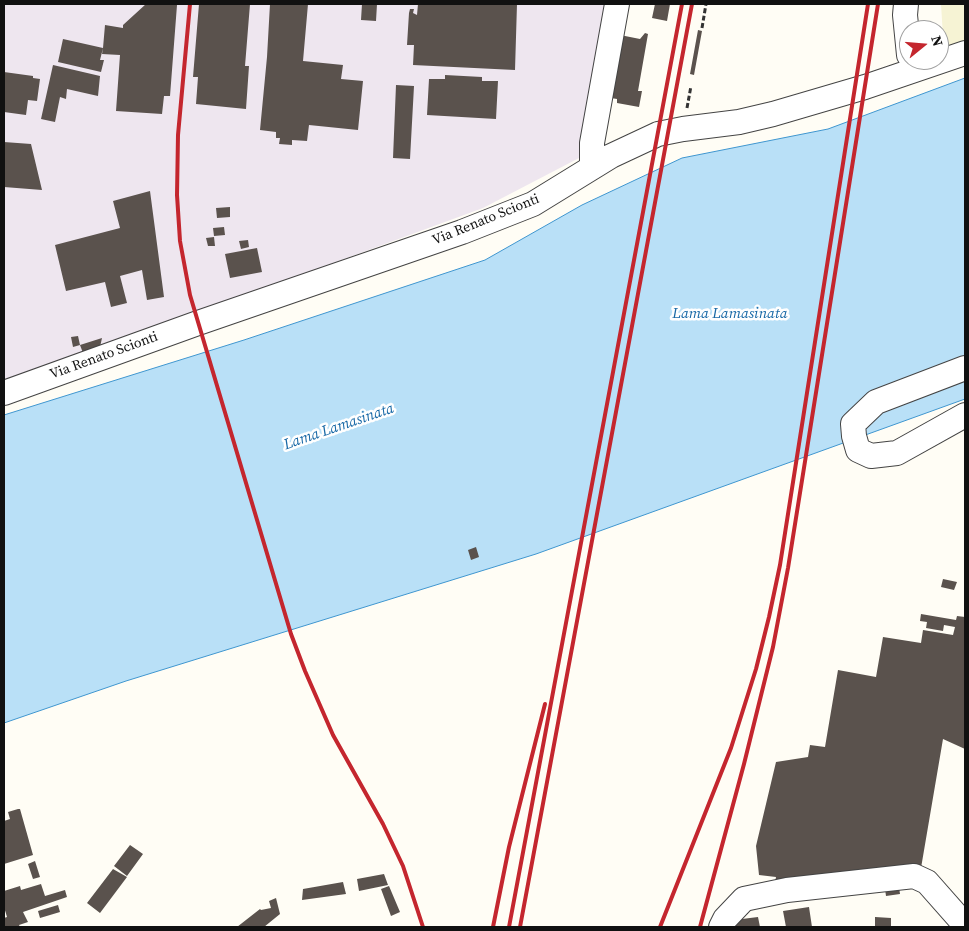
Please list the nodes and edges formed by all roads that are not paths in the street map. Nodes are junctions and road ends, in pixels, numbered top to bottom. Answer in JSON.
{"nodes":[{"id":1,"x":618,"y":4,"type":"edge"},
{"id":2,"x":906,"y":4,"type":"edge"},
{"id":3,"x":906,"y":20,"type":"edge"},
{"id":4,"x":965,"y":53,"type":"edge"},
{"id":5,"x":949,"y":56,"type":"edge"},
{"id":6,"x":899,"y":68,"type":"edge"},
{"id":7,"x":592,"y":167,"type":"junction"},
{"id":8,"x":965,"y":368,"type":"edge"},
{"id":9,"x":4,"y":393,"type":"edge"},
{"id":10,"x":965,"y":415,"type":"edge"},
{"id":11,"x":965,"y":926,"type":"edge"},
{"id":12,"x":721,"y":927,"type":"edge"}],
"edges":[{"from":1,"to":7,"type":"street"},
{"from":2,"to":3,"type":"street"},
{"from":4,"to":5,"type":"street","name":"Via Renato Scionti"},
{"from":6,"to":7,"type":"street","name":"Via Renato Scionti"},
{"from":7,"to":9,"type":"street","name":"Via Renato Scionti"},
{"from":8,"to":10,"type":"street"},
{"from":11,"to":12,"type":"street"}]}
